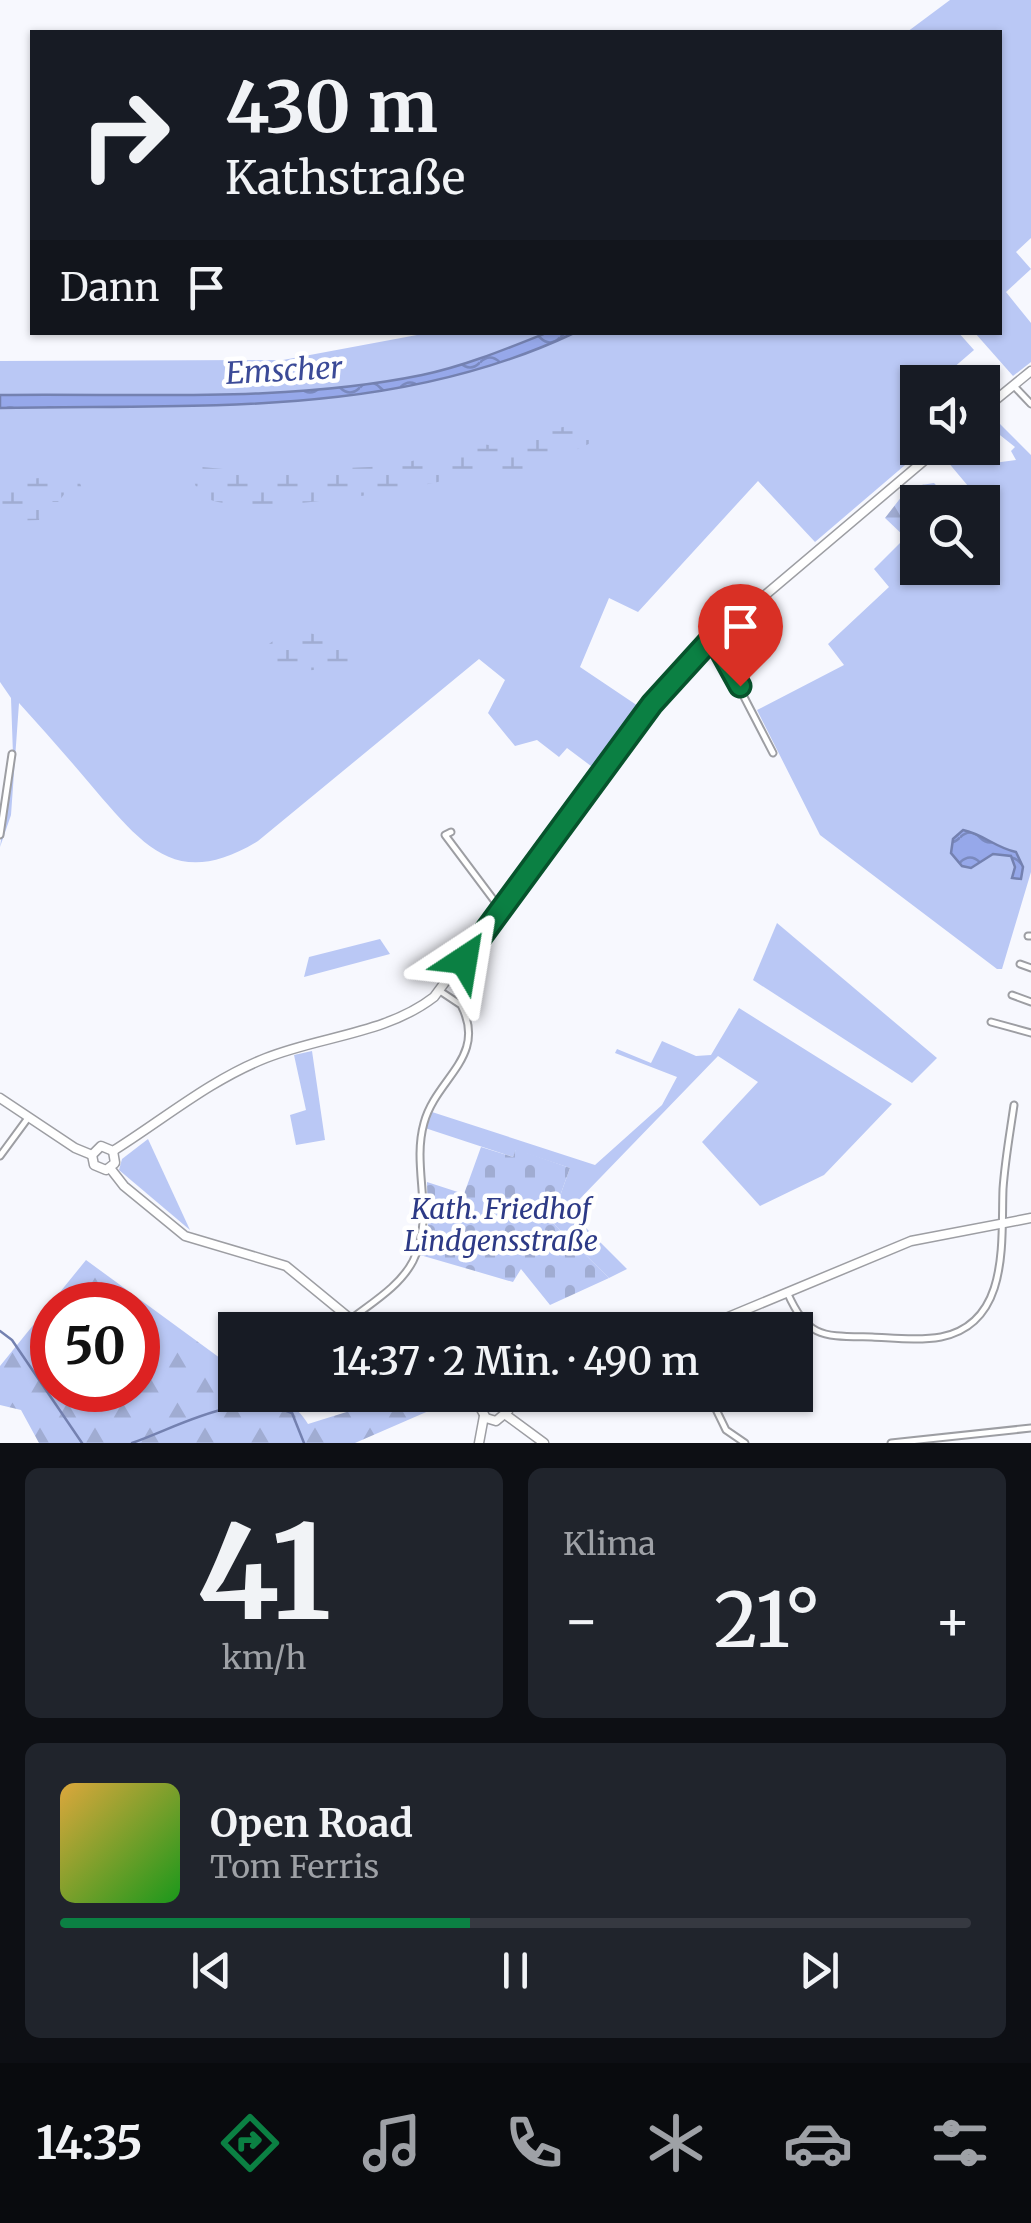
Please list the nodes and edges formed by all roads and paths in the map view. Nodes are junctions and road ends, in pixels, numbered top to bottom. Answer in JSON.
{"nodes":[{"id":1,"x":1031,"y":370,"type":"edge"},
{"id":2,"x":1014,"y":385,"type":"junction"},
{"id":3,"x":1000,"y":396,"type":"edge"},
{"id":4,"x":1031,"y":404,"type":"edge"},
{"id":5,"x":919,"y":465,"type":"edge"},
{"id":6,"x":713,"y":637,"type":"junction"},
{"id":7,"x":773,"y":753,"type":"dead end"},
{"id":8,"x":12,"y":754,"type":"dead end"},
{"id":9,"x":451,"y":832,"type":"dead end"},
{"id":10,"x":0,"y":835,"type":"edge"},
{"id":11,"x":499,"y":907,"type":"junction"},
{"id":12,"x":1020,"y":964,"type":"dead end"},
{"id":13,"x":1031,"y":968,"type":"edge"},
{"id":14,"x":440,"y":991,"type":"junction"},
{"id":15,"x":1012,"y":995,"type":"dead end"},
{"id":16,"x":1031,"y":1002,"type":"edge"},
{"id":17,"x":991,"y":1022,"type":"dead end"},
{"id":18,"x":1031,"y":1032,"type":"edge"},
{"id":19,"x":0,"y":1098,"type":"edge"},
{"id":20,"x":1014,"y":1105,"type":"dead end"},
{"id":21,"x":28,"y":1117,"type":"junction"},
{"id":22,"x":114,"y":1151,"type":"junction"},
{"id":23,"x":92,"y":1155,"type":"junction"},
{"id":24,"x":0,"y":1156,"type":"edge"},
{"id":25,"x":110,"y":1168,"type":"junction"},
{"id":26,"x":1031,"y":1218,"type":"edge"},
{"id":27,"x":1002,"y":1224,"type":"junction"},
{"id":28,"x":786,"y":1292,"type":"junction"},
{"id":29,"x":342,"y":1312,"type":"edge"},
{"id":30,"x":360,"y":1312,"type":"edge"},
{"id":31,"x":740,"y":1312,"type":"edge"},
{"id":32,"x":492,"y":1412,"type":"edge"},
{"id":33,"x":498,"y":1412,"type":"edge"},
{"id":34,"x":717,"y":1412,"type":"edge"},
{"id":35,"x":495,"y":1418,"type":"junction"},
{"id":36,"x":1031,"y":1428,"type":"edge"},
{"id":37,"x":480,"y":1443,"type":"edge"},
{"id":38,"x":543,"y":1443,"type":"edge"},
{"id":39,"x":746,"y":1443,"type":"edge"},
{"id":40,"x":895,"y":1443,"type":"edge"}],
"edges":[{"from":1,"to":2,"type":"main road"},
{"from":2,"to":3,"type":"main road"},
{"from":2,"to":4,"type":"street"},
{"from":5,"to":6,"type":"main road"},
{"from":6,"to":7,"type":"street"},
{"from":6,"to":11,"type":"main road"},
{"from":8,"to":10,"type":"street"},
{"from":9,"to":11,"type":"street"},
{"from":11,"to":14,"type":"main road"},
{"from":12,"to":13,"type":"street"},
{"from":14,"to":22,"type":"main road"},
{"from":14,"to":30,"type":"street"},
{"from":15,"to":16,"type":"street"},
{"from":17,"to":18,"type":"street"},
{"from":19,"to":21,"type":"main road"},
{"from":20,"to":27,"type":"street"},
{"from":21,"to":23,"type":"main road"},
{"from":21,"to":24,"type":"street"},
{"from":22,"to":23,"type":"main road"},
{"from":22,"to":25,"type":"main road"},
{"from":23,"to":25,"type":"main road"},
{"from":25,"to":29,"type":"main road"},
{"from":26,"to":27,"type":"main road"},
{"from":27,"to":28,"type":"main road"},
{"from":27,"to":28,"type":"street"},
{"from":28,"to":31,"type":"main road"},
{"from":32,"to":35,"type":"main road"},
{"from":33,"to":35,"type":"main road"},
{"from":34,"to":39,"type":"street"},
{"from":35,"to":37,"type":"main road"},
{"from":35,"to":38,"type":"main road"},
{"from":36,"to":40,"type":"street"}]}
